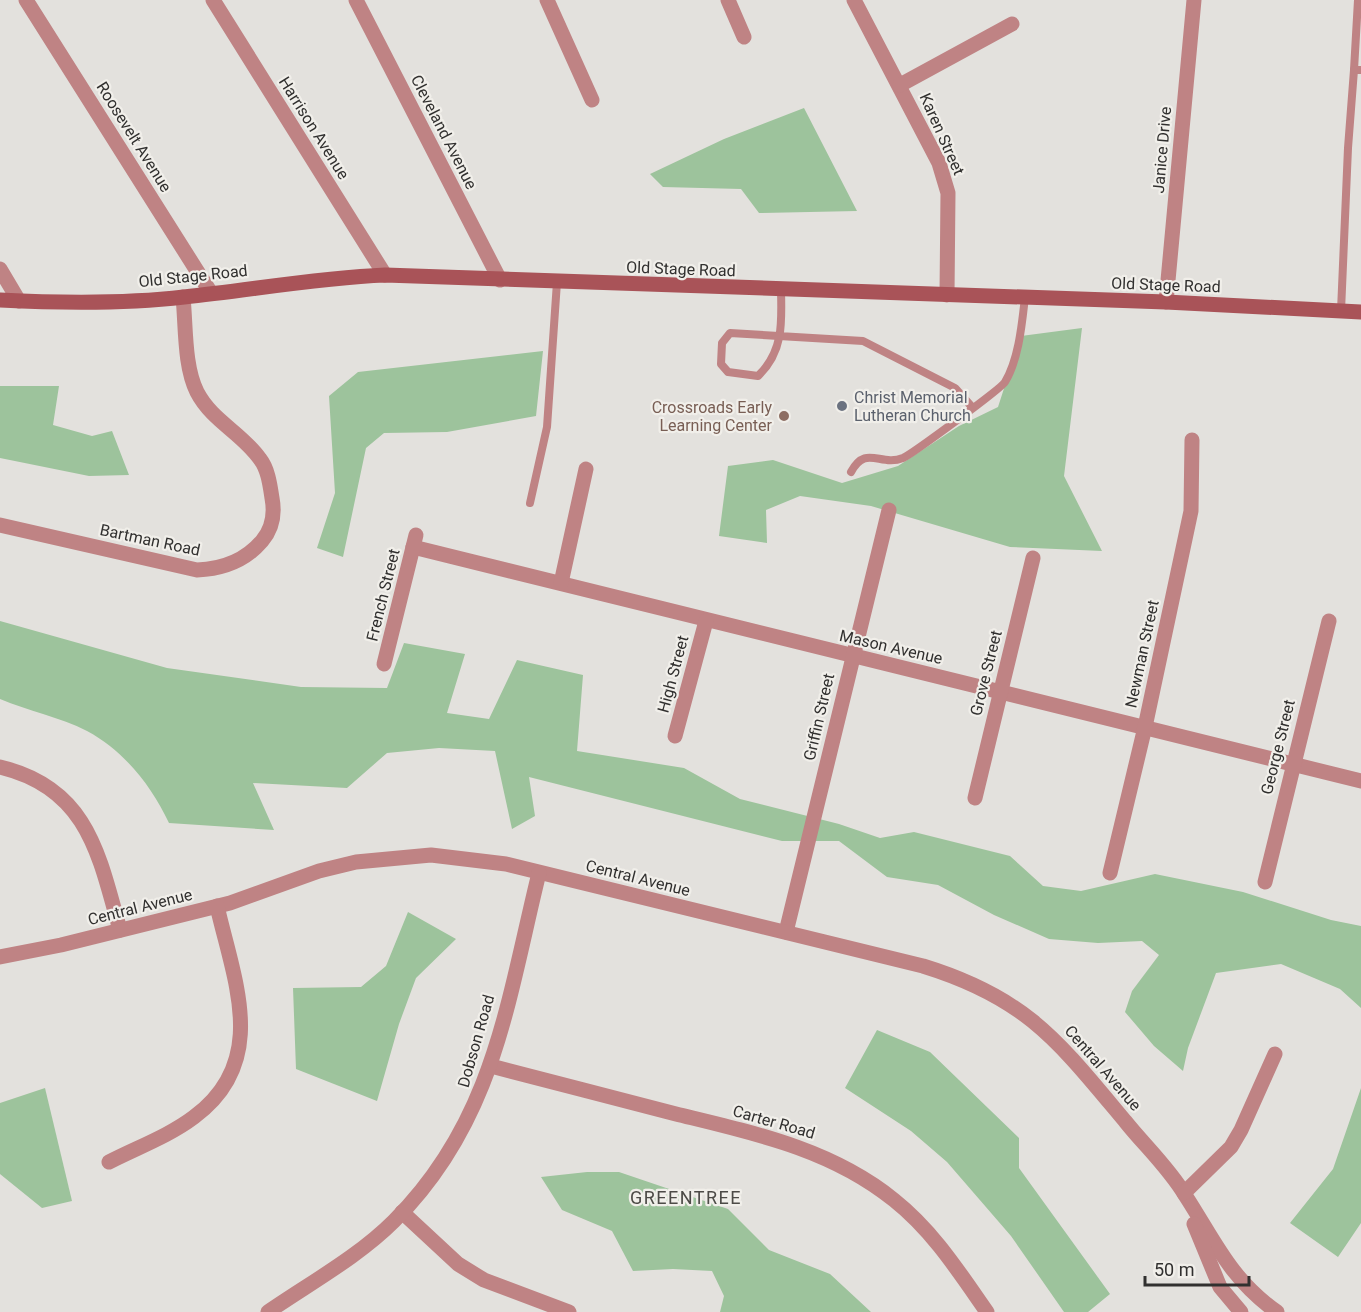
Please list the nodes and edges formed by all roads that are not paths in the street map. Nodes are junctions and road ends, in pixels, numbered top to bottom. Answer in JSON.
{"nodes":[{"id":1,"x":26,"y":0,"type":"edge"},
{"id":2,"x":213,"y":0,"type":"edge"},
{"id":3,"x":356,"y":0,"type":"edge"},
{"id":4,"x":547,"y":0,"type":"edge"},
{"id":5,"x":728,"y":0,"type":"edge"},
{"id":6,"x":854,"y":0,"type":"edge"},
{"id":7,"x":1194,"y":0,"type":"edge"},
{"id":8,"x":1359,"y":0,"type":"edge"},
{"id":9,"x":1012,"y":24,"type":"dead end"},
{"id":10,"x":1359,"y":30,"type":"edge"},
{"id":11,"x":744,"y":37,"type":"dead end"},
{"id":12,"x":1358,"y":70,"type":"edge"},
{"id":13,"x":900,"y":85,"type":"junction"},
{"id":14,"x":592,"y":100,"type":"dead end"},
{"id":15,"x":0,"y":269,"type":"edge"},
{"id":16,"x":385,"y":275,"type":"junction"},
{"id":17,"x":500,"y":280,"type":"junction"},
{"id":18,"x":557,"y":282,"type":"junction"},
{"id":19,"x":782,"y":291,"type":"junction"},
{"id":20,"x":211,"y":294,"type":"junction"},
{"id":21,"x":947,"y":295,"type":"junction"},
{"id":22,"x":183,"y":297,"type":"junction"},
{"id":23,"x":1025,"y":297,"type":"junction"},
{"id":24,"x":0,"y":300,"type":"edge"},
{"id":25,"x":19,"y":301,"type":"junction"},
{"id":26,"x":1166,"y":302,"type":"junction"},
{"id":27,"x":1341,"y":311,"type":"junction"},
{"id":28,"x":1361,"y":312,"type":"edge"},
{"id":29,"x":782,"y":337,"type":"junction"},
{"id":30,"x":972,"y":407,"type":"junction"},
{"id":31,"x":1192,"y":440,"type":"dead end"},
{"id":32,"x":586,"y":469,"type":"dead end"},
{"id":33,"x":851,"y":472,"type":"dead end"},
{"id":34,"x":530,"y":503,"type":"dead end"},
{"id":35,"x":889,"y":510,"type":"dead end"},
{"id":36,"x":0,"y":525,"type":"edge"},
{"id":37,"x":414,"y":541,"type":"joint"},
{"id":38,"x":1033,"y":558,"type":"dead end"},
{"id":39,"x":561,"y":583,"type":"junction"},
{"id":40,"x":706,"y":621,"type":"junction"},
{"id":41,"x":1329,"y":621,"type":"dead end"},
{"id":42,"x":852,"y":657,"type":"junction"},
{"id":43,"x":384,"y":664,"type":"dead end"},
{"id":44,"x":1000,"y":692,"type":"junction"},
{"id":45,"x":1145,"y":727,"type":"junction"},
{"id":46,"x":675,"y":736,"type":"dead end"},
{"id":47,"x":1292,"y":764,"type":"junction"},
{"id":48,"x":0,"y":767,"type":"edge"},
{"id":49,"x":1361,"y":781,"type":"edge"},
{"id":50,"x":975,"y":798,"type":"dead end"},
{"id":51,"x":539,"y":873,"type":"junction"},
{"id":52,"x":1110,"y":873,"type":"dead end"},
{"id":53,"x":1265,"y":882,"type":"dead end"},
{"id":54,"x":217,"y":906,"type":"junction"},
{"id":55,"x":120,"y":930,"type":"junction"},
{"id":56,"x":786,"y":933,"type":"junction"},
{"id":57,"x":0,"y":957,"type":"edge"},
{"id":58,"x":1275,"y":1054,"type":"dead end"},
{"id":59,"x":491,"y":1066,"type":"junction"},
{"id":60,"x":109,"y":1162,"type":"dead end"},
{"id":61,"x":1184,"y":1193,"type":"junction"},
{"id":62,"x":402,"y":1212,"type":"junction"},
{"id":63,"x":268,"y":1312,"type":"edge"},
{"id":64,"x":569,"y":1312,"type":"edge"},
{"id":65,"x":987,"y":1312,"type":"edge"},
{"id":66,"x":1241,"y":1312,"type":"edge"},
{"id":67,"x":1277,"y":1312,"type":"edge"}],
"edges":[{"from":1,"to":20,"type":"street","name":"Roosevelt Avenue"},
{"from":2,"to":16,"type":"street","name":"Harrison Avenue"},
{"from":3,"to":17,"type":"street","name":"Cleveland Avenue"},
{"from":4,"to":14,"type":"street"},
{"from":5,"to":11,"type":"street"},
{"from":6,"to":13,"type":"street","name":"Karen Street"},
{"from":7,"to":26,"type":"street","name":"Janice Drive"},
{"from":8,"to":10,"type":"lane"},
{"from":9,"to":13,"type":"street"},
{"from":10,"to":12,"type":"lane"},
{"from":12,"to":27,"type":"lane"},
{"from":13,"to":21,"type":"street","name":"Karen Street"},
{"from":15,"to":25,"type":"street"},
{"from":16,"to":17,"type":"street","name":"Old Stage Road"},
{"from":16,"to":20,"type":"street","name":"Old Stage Road"},
{"from":17,"to":18,"type":"street","name":"Old Stage Road"},
{"from":18,"to":19,"type":"street","name":"Old Stage Road"},
{"from":18,"to":34,"type":"lane"},
{"from":19,"to":21,"type":"street","name":"Old Stage Road"},
{"from":19,"to":29,"type":"lane"},
{"from":20,"to":22,"type":"street","name":"Old Stage Road"},
{"from":21,"to":23,"type":"street","name":"Old Stage Road"},
{"from":22,"to":25,"type":"street","name":"Old Stage Road"},
{"from":22,"to":36,"type":"street","name":"Bartman Road"},
{"from":23,"to":26,"type":"street","name":"Old Stage Road"},
{"from":23,"to":30,"type":"lane"},
{"from":24,"to":25,"type":"street","name":"Old Stage Road"},
{"from":26,"to":27,"type":"street","name":"Old Stage Road"},
{"from":27,"to":28,"type":"street","name":"Old Stage Road"},
{"from":29,"to":29,"type":"lane"},
{"from":29,"to":30,"type":"lane"},
{"from":30,"to":33,"type":"lane"},
{"from":31,"to":45,"type":"street","name":"Newman Street"},
{"from":32,"to":39,"type":"street"},
{"from":35,"to":42,"type":"street","name":"Griffin Street"},
{"from":37,"to":39,"type":"street","name":"Mason Avenue"},
{"from":37,"to":43,"type":"street","name":"French Street"},
{"from":38,"to":44,"type":"street","name":"Grove Street"},
{"from":39,"to":40,"type":"street","name":"Mason Avenue"},
{"from":40,"to":42,"type":"street","name":"Mason Avenue"},
{"from":40,"to":46,"type":"street","name":"High Street"},
{"from":41,"to":47,"type":"street","name":"George Street"},
{"from":42,"to":44,"type":"street","name":"Mason Avenue"},
{"from":42,"to":56,"type":"street","name":"Griffin Street"},
{"from":44,"to":45,"type":"street","name":"Mason Avenue"},
{"from":44,"to":50,"type":"street","name":"Grove Street"},
{"from":45,"to":47,"type":"street","name":"Mason Avenue"},
{"from":45,"to":52,"type":"street","name":"Newman Street"},
{"from":47,"to":49,"type":"street","name":"Mason Avenue"},
{"from":47,"to":53,"type":"street","name":"George Street"},
{"from":48,"to":55,"type":"street"},
{"from":51,"to":54,"type":"street","name":"Central Avenue"},
{"from":51,"to":56,"type":"street","name":"Central Avenue"},
{"from":51,"to":59,"type":"street","name":"Dobson Road"},
{"from":54,"to":55,"type":"street","name":"Central Avenue"},
{"from":54,"to":60,"type":"street"},
{"from":55,"to":57,"type":"street","name":"Central Avenue"},
{"from":56,"to":61,"type":"street","name":"Central Avenue"},
{"from":58,"to":61,"type":"street"},
{"from":59,"to":62,"type":"street","name":"Dobson Road"},
{"from":59,"to":65,"type":"street","name":"Carter Road"},
{"from":61,"to":66,"type":"street","name":"Central Avenue"},
{"from":61,"to":67,"type":"street","name":"Central Avenue"},
{"from":62,"to":63,"type":"street","name":"Dobson Road"},
{"from":62,"to":64,"type":"street"}]}
